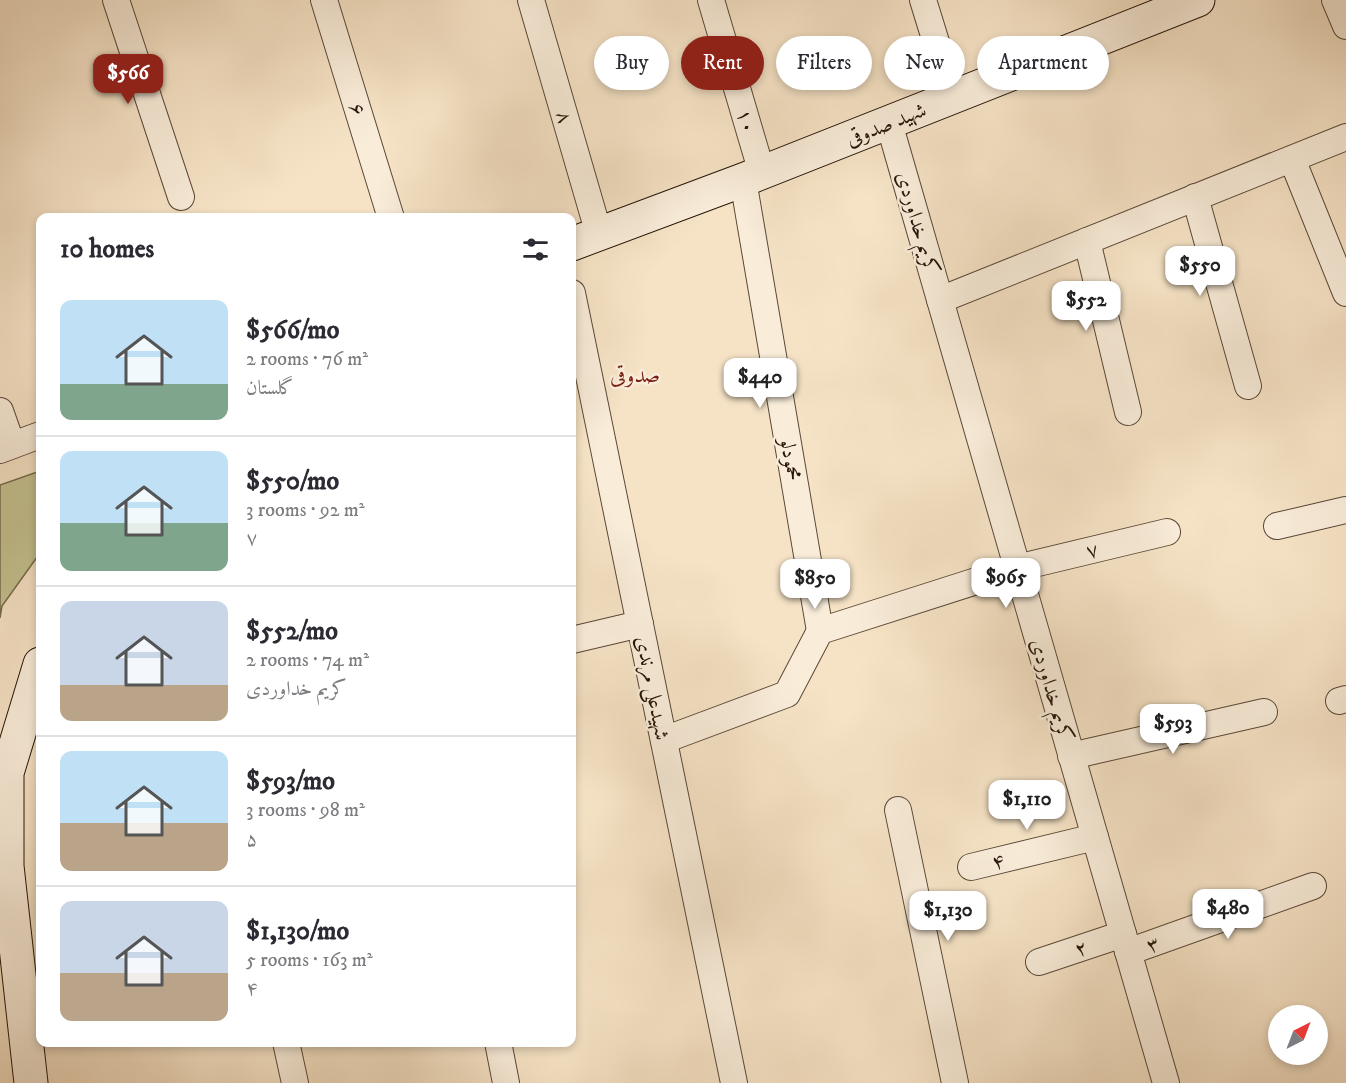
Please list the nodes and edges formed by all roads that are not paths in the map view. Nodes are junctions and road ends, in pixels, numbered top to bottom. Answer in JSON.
{"nodes":[{"id":1,"x":116,"y":0,"type":"edge"},
{"id":2,"x":324,"y":0,"type":"edge"},
{"id":3,"x":531,"y":0,"type":"edge"},
{"id":4,"x":711,"y":0,"type":"edge"},
{"id":5,"x":923,"y":0,"type":"edge"},
{"id":6,"x":1198,"y":0,"type":"edge"},
{"id":7,"x":1335,"y":0,"type":"edge"},
{"id":8,"x":1346,"y":26,"type":"edge"},
{"id":9,"x":953,"y":97,"type":"junction"},
{"id":10,"x":889,"y":123,"type":"junction"},
{"id":11,"x":1346,"y":137,"type":"edge"},
{"id":12,"x":1292,"y":159,"type":"junction"},
{"id":13,"x":753,"y":176,"type":"junction"},
{"id":14,"x":181,"y":197,"type":"dead end"},
{"id":15,"x":1195,"y":197,"type":"junction"},
{"id":16,"x":389,"y":213,"type":"edge"},
{"id":17,"x":585,"y":239,"type":"edge"},
{"id":18,"x":1087,"y":241,"type":"junction"},
{"id":19,"x":1346,"y":293,"type":"edge"},
{"id":20,"x":940,"y":300,"type":"junction"},
{"id":21,"x":576,"y":312,"type":"edge"},
{"id":22,"x":1248,"y":386,"type":"dead end"},
{"id":23,"x":0,"y":411,"type":"edge"},
{"id":24,"x":1128,"y":412,"type":"dead end"},
{"id":25,"x":36,"y":437,"type":"edge"},
{"id":26,"x":6,"y":448,"type":"edge"},
{"id":27,"x":1346,"y":510,"type":"edge"},
{"id":28,"x":1277,"y":526,"type":"dead end"},
{"id":29,"x":1167,"y":532,"type":"dead end"},
{"id":30,"x":1017,"y":568,"type":"junction"},
{"id":31,"x":640,"y":624,"type":"junction"},
{"id":32,"x":820,"y":631,"type":"junction"},
{"id":33,"x":576,"y":639,"type":"edge"},
{"id":34,"x":36,"y":676,"type":"edge"},
{"id":35,"x":1264,"y":712,"type":"dead end"},
{"id":36,"x":664,"y":740,"type":"junction"},
{"id":37,"x":1071,"y":756,"type":"junction"},
{"id":38,"x":4,"y":774,"type":"edge"},
{"id":39,"x":898,"y":810,"type":"dead end"},
{"id":40,"x":1095,"y":837,"type":"junction"},
{"id":41,"x":971,"y":867,"type":"dead end"},
{"id":42,"x":1313,"y":886,"type":"dead end"},
{"id":43,"x":1125,"y":943,"type":"junction"},
{"id":44,"x":1039,"y":962,"type":"dead end"},
{"id":45,"x":287,"y":1047,"type":"edge"},
{"id":46,"x":499,"y":1047,"type":"edge"},
{"id":47,"x":31,"y":1083,"type":"edge"},
{"id":48,"x":295,"y":1083,"type":"edge"},
{"id":49,"x":506,"y":1083,"type":"edge"},
{"id":50,"x":734,"y":1083,"type":"edge"},
{"id":51,"x":955,"y":1083,"type":"edge"},
{"id":52,"x":1166,"y":1083,"type":"edge"}],
"edges":[{"from":1,"to":14,"type":"street"},
{"from":2,"to":16,"type":"street","name":"۶"},
{"from":3,"to":17,"type":"street","name":"۸"},
{"from":4,"to":13,"type":"street","name":"۱۰"},
{"from":5,"to":9,"type":"street"},
{"from":6,"to":9,"type":"main road","name":"شهید صدوقی"},
{"from":7,"to":8,"type":"street"},
{"from":9,"to":10,"type":"main road","name":"شهید صدوقی"},
{"from":10,"to":13,"type":"main road","name":"شهید صدوقی"},
{"from":10,"to":20,"type":"street","name":"کریم خداوردی"},
{"from":11,"to":12,"type":"street"},
{"from":12,"to":15,"type":"street"},
{"from":12,"to":19,"type":"street"},
{"from":13,"to":17,"type":"main road","name":"شهید صدوقی"},
{"from":13,"to":32,"type":"street","name":"محمودلو"},
{"from":15,"to":18,"type":"street"},
{"from":15,"to":22,"type":"street"},
{"from":18,"to":20,"type":"street"},
{"from":18,"to":24,"type":"street"},
{"from":20,"to":30,"type":"street","name":"کریم خداوردی"},
{"from":21,"to":31,"type":"street","name":"شهیدعلی مرندی"},
{"from":23,"to":26,"type":"street"},
{"from":25,"to":26,"type":"street"},
{"from":27,"to":28,"type":"street"},
{"from":29,"to":30,"type":"street","name":"۷"},
{"from":30,"to":32,"type":"street","name":"۷"},
{"from":30,"to":37,"type":"street","name":"کریم خداوردی"},
{"from":31,"to":33,"type":"street"},
{"from":31,"to":36,"type":"street","name":"شهیدعلی مرندی"},
{"from":32,"to":36,"type":"street"},
{"from":34,"to":38,"type":"main road"},
{"from":35,"to":37,"type":"street"},
{"from":36,"to":50,"type":"street","name":"شهیدعلی مرندی"},
{"from":37,"to":40,"type":"street","name":"کریم خداوردی"},
{"from":38,"to":47,"type":"main road"},
{"from":39,"to":51,"type":"street"},
{"from":40,"to":41,"type":"street","name":"۴"},
{"from":40,"to":43,"type":"street","name":"کریم خداوردی"},
{"from":42,"to":43,"type":"street","name":"۳"},
{"from":43,"to":44,"type":"street","name":"۲"},
{"from":43,"to":52,"type":"street","name":"کریم خداوردی"},
{"from":45,"to":48,"type":"street"},
{"from":46,"to":49,"type":"street"}]}
